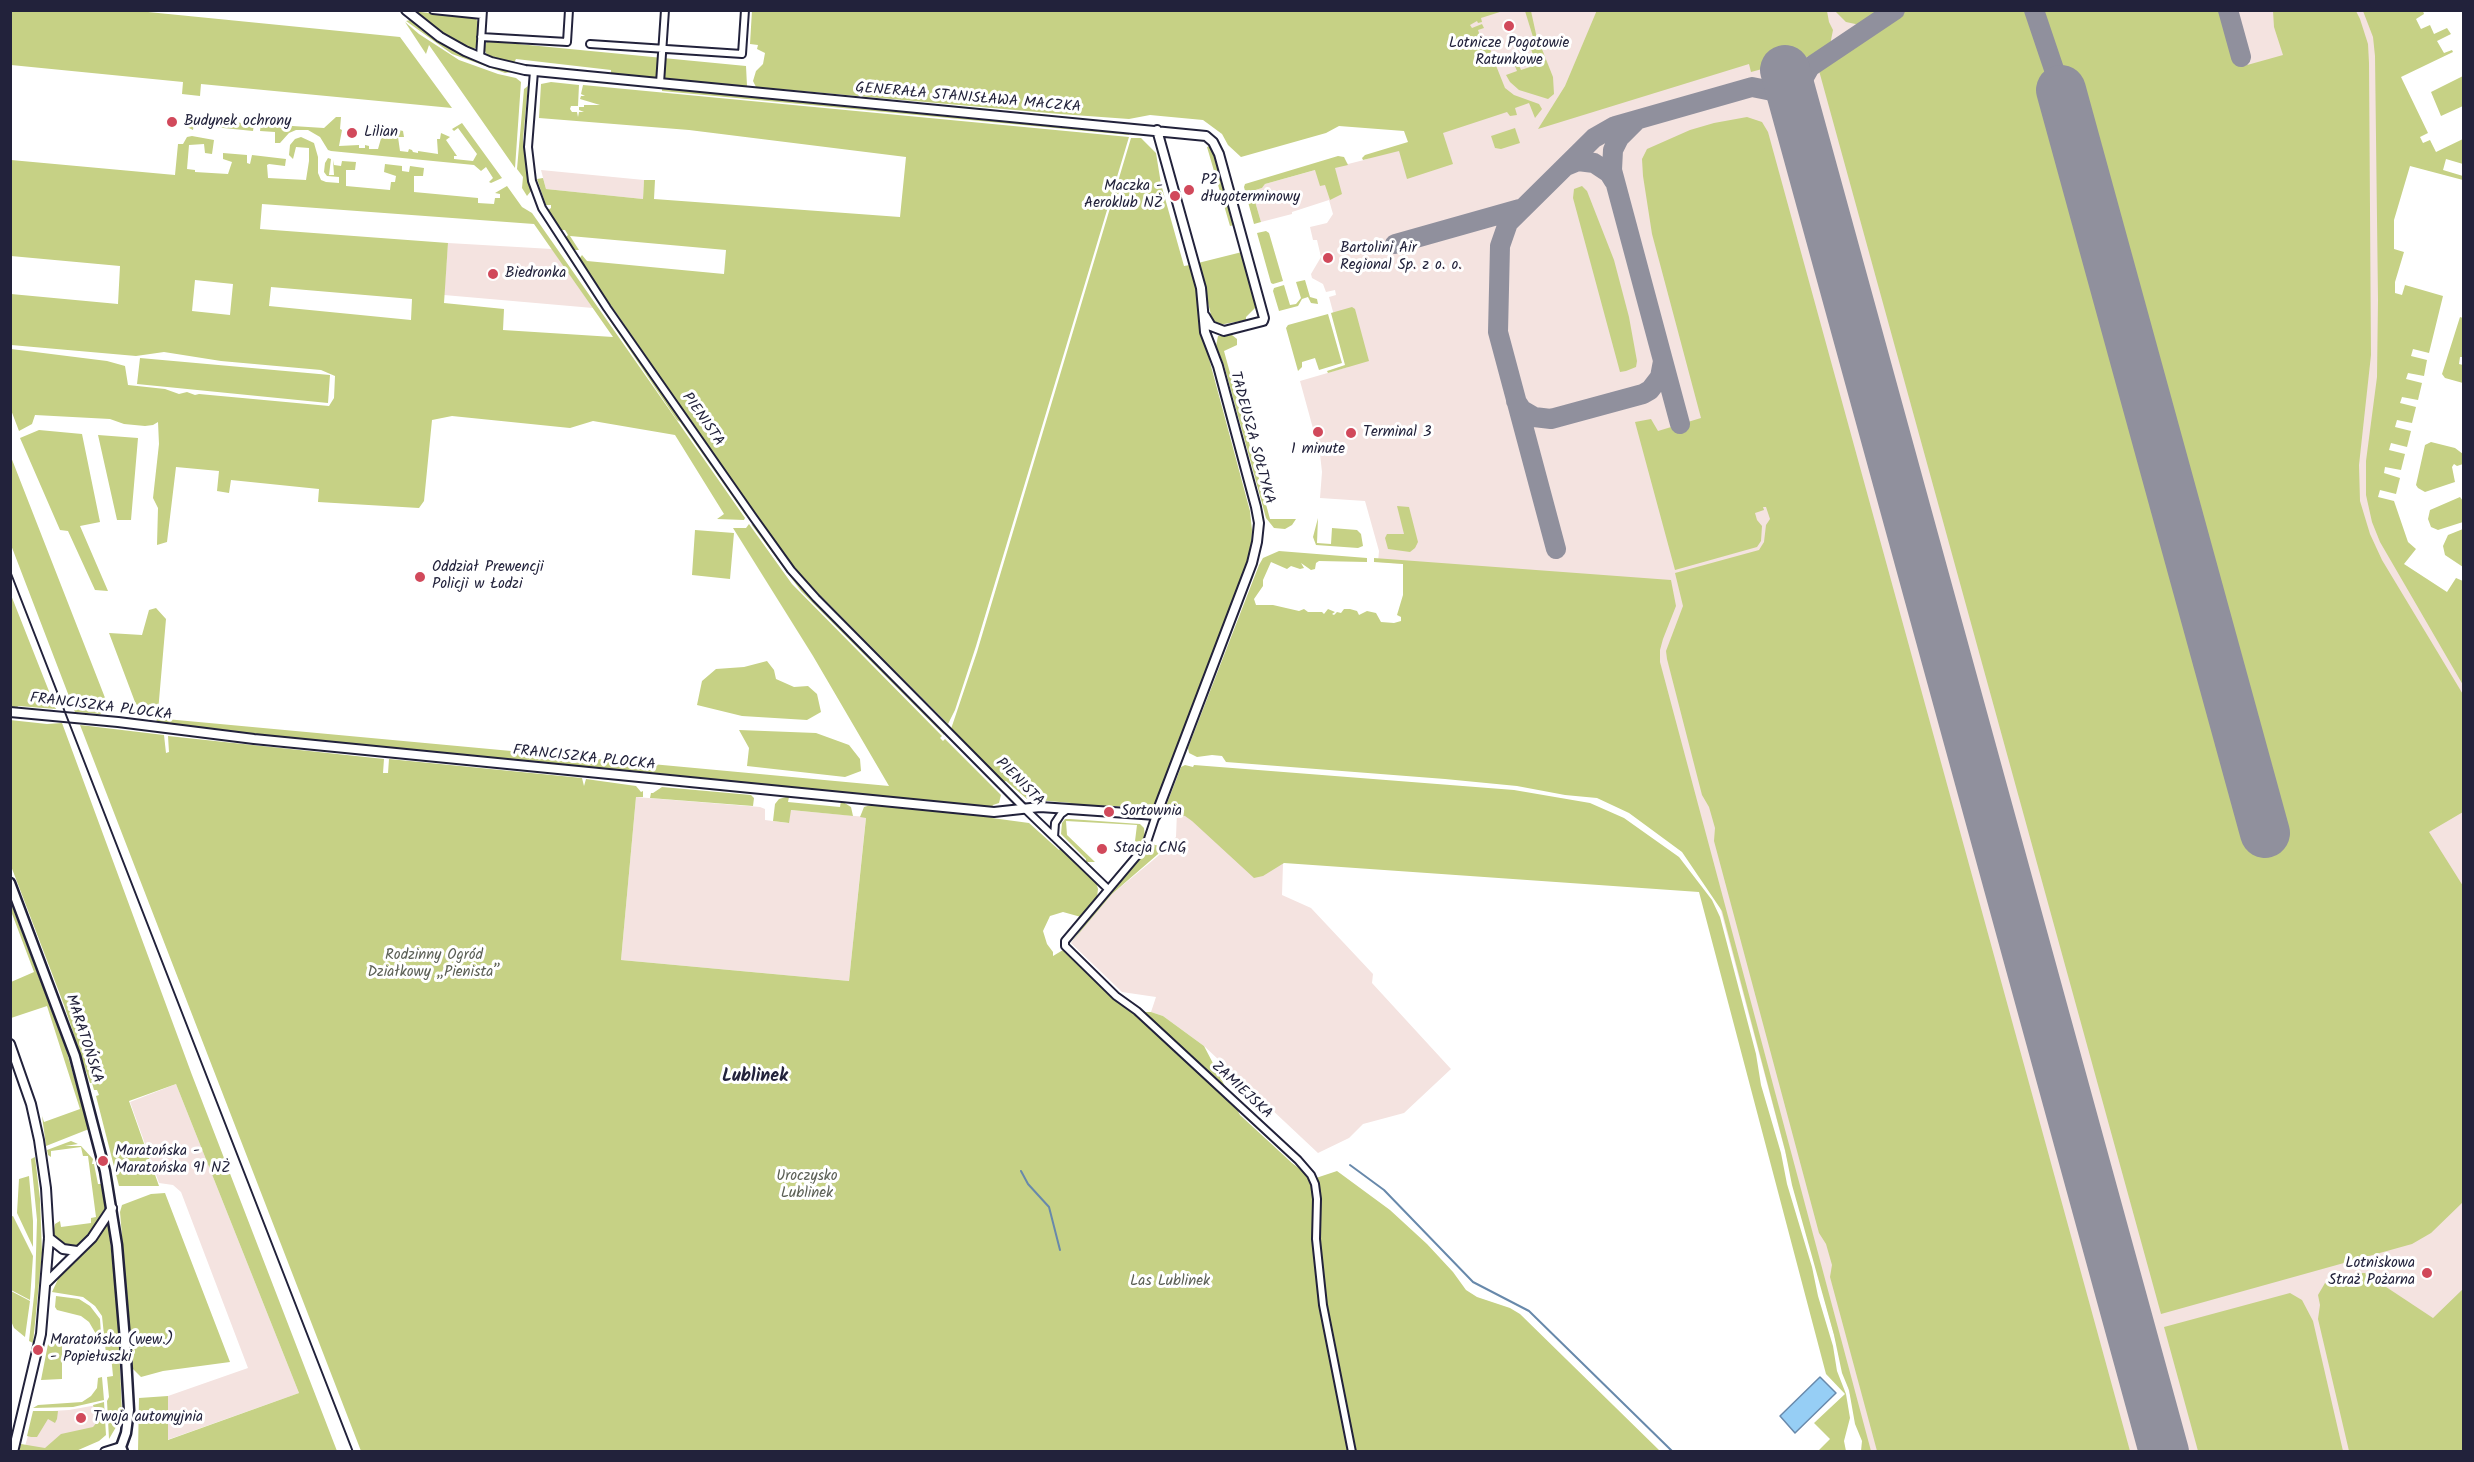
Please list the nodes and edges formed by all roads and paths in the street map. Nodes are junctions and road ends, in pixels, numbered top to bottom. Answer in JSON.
{"nodes":[{"id":1,"x":406,"y":10,"type":"edge"},
{"id":2,"x":433,"y":10,"type":"edge"},
{"id":3,"x":569,"y":10,"type":"edge"},
{"id":4,"x":665,"y":10,"type":"edge"},
{"id":5,"x":745,"y":10,"type":"edge"},
{"id":6,"x":482,"y":13,"type":"edge"},
{"id":7,"x":481,"y":37,"type":"junction"},
{"id":8,"x":590,"y":44,"type":"dead end"},
{"id":9,"x":662,"y":49,"type":"junction"},
{"id":10,"x":480,"y":57,"type":"junction"},
{"id":11,"x":534,"y":71,"type":"junction"},
{"id":12,"x":660,"y":83,"type":"junction"},
{"id":13,"x":1157,"y":130,"type":"junction"},
{"id":14,"x":1204,"y":315,"type":"junction"},
{"id":15,"x":1221,"y":331,"type":"junction"},
{"id":16,"x":1213,"y":352,"type":"junction"},
{"id":17,"x":10,"y":712,"type":"edge"},
{"id":18,"x":1024,"y":808,"type":"junction"},
{"id":19,"x":1068,"y":809,"type":"junction"},
{"id":20,"x":1156,"y":815,"type":"junction"},
{"id":21,"x":1054,"y":837,"type":"junction"},
{"id":22,"x":10,"y":884,"type":"edge"},
{"id":23,"x":1108,"y":889,"type":"junction"},
{"id":24,"x":10,"y":1044,"type":"edge"},
{"id":25,"x":112,"y":1208,"type":"junction"},
{"id":26,"x":49,"y":1238,"type":"junction"},
{"id":27,"x":78,"y":1251,"type":"junction"},
{"id":28,"x":46,"y":1283,"type":"junction"},
{"id":29,"x":122,"y":1449,"type":"edge"},
{"id":30,"x":13,"y":1452,"type":"edge"},
{"id":31,"x":105,"y":1452,"type":"edge"},
{"id":32,"x":1352,"y":1452,"type":"edge"}],
"edges":[{"from":1,"to":10,"type":"street"},
{"from":2,"to":6,"type":"street"},
{"from":3,"to":7,"type":"street"},
{"from":4,"to":9,"type":"street"},
{"from":5,"to":9,"type":"street"},
{"from":6,"to":7,"type":"street"},
{"from":7,"to":10,"type":"street"},
{"from":8,"to":9,"type":"street"},
{"from":9,"to":12,"type":"street"},
{"from":10,"to":11,"type":"street"},
{"from":11,"to":12,"type":"street","name":"GENERAŁA STANISŁAWA MACZKA"},
{"from":11,"to":18,"type":"street","name":"PIENISTA"},
{"from":12,"to":13,"type":"street","name":"GENERAŁA STANISŁAWA MACZKA"},
{"from":13,"to":14,"type":"street","name":"TADEUSZA SOŁTYKA"},
{"from":13,"to":15,"type":"street","name":"GENERAŁA STANISŁAWA MACZKA"},
{"from":14,"to":15,"type":"street"},
{"from":14,"to":16,"type":"street","name":"TADEUSZA SOŁTYKA"},
{"from":15,"to":16,"type":"street"},
{"from":16,"to":20,"type":"street","name":"TADEUSZA SOŁTYKA"},
{"from":17,"to":18,"type":"street","name":"FRANCISZKA PLOCKA"},
{"from":18,"to":19,"type":"street","name":"FRANCISZKA PLOCKA"},
{"from":18,"to":21,"type":"street","name":"PIENISTA"},
{"from":19,"to":20,"type":"street","name":"FRANCISZKA PLOCKA"},
{"from":19,"to":21,"type":"street","name":"PIENISTA"},
{"from":20,"to":23,"type":"street","name":"ZAMIEJSKA"},
{"from":21,"to":23,"type":"street","name":"PIENISTA"},
{"from":22,"to":25,"type":"main road","name":"MARATOŃSKA"},
{"from":23,"to":32,"type":"street","name":"ZAMIEJSKA"},
{"from":24,"to":26,"type":"street"},
{"from":25,"to":27,"type":"street"},
{"from":25,"to":29,"type":"main road","name":"MARATOŃSKA"},
{"from":26,"to":27,"type":"street"},
{"from":26,"to":28,"type":"street"},
{"from":27,"to":28,"type":"street"},
{"from":28,"to":30,"type":"street"},
{"from":29,"to":31,"type":"street"}]}
